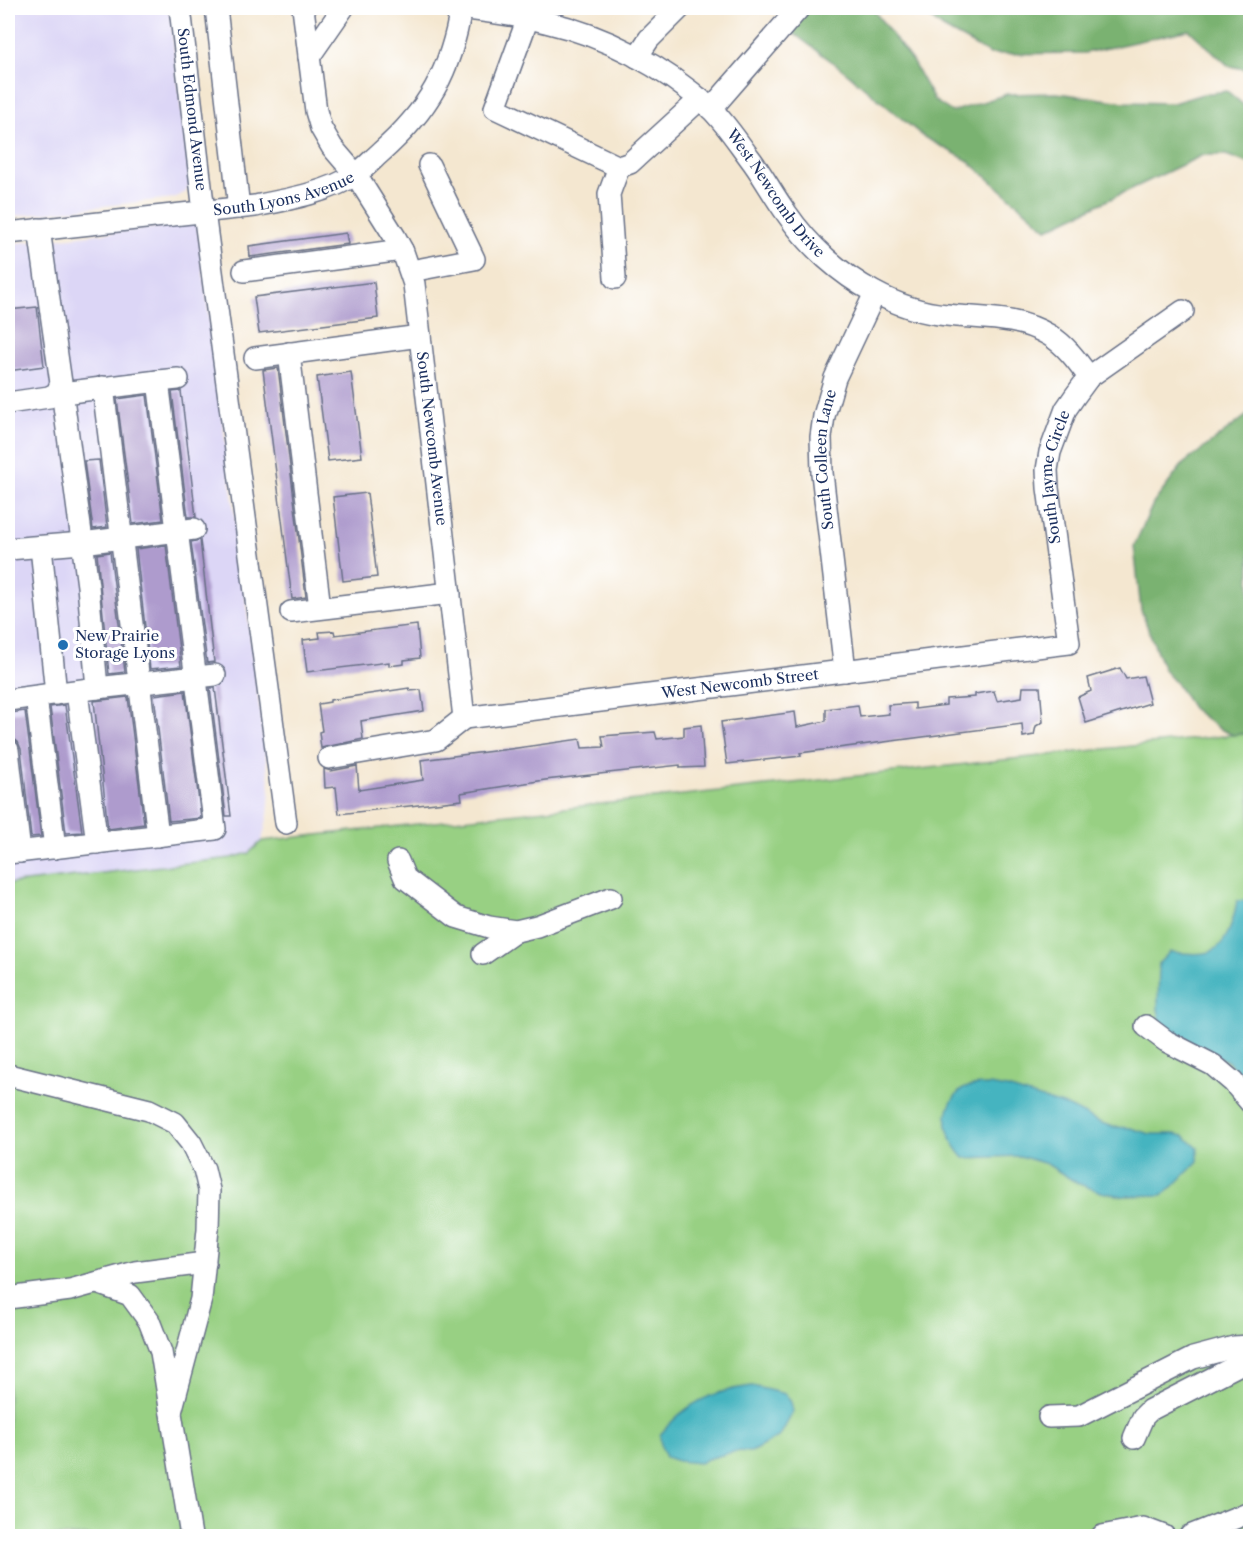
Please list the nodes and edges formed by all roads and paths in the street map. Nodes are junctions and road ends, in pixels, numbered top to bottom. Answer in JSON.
{"nodes":[{"id":1,"x":180,"y":8,"type":"edge"},
{"id":2,"x":216,"y":8,"type":"edge"},
{"id":3,"x":303,"y":8,"type":"edge"},
{"id":4,"x":343,"y":8,"type":"edge"},
{"id":5,"x":461,"y":8,"type":"edge"},
{"id":6,"x":680,"y":8,"type":"edge"},
{"id":7,"x":799,"y":8,"type":"edge"},
{"id":8,"x":528,"y":13,"type":"edge"},
{"id":9,"x":309,"y":57,"type":"junction"},
{"id":10,"x":637,"y":57,"type":"junction"},
{"id":11,"x":705,"y":104,"type":"junction"},
{"id":12,"x":429,"y":165,"type":"dead end"},
{"id":13,"x":619,"y":167,"type":"junction"},
{"id":14,"x":356,"y":175,"type":"junction"},
{"id":15,"x":239,"y":208,"type":"junction"},
{"id":16,"x":204,"y":212,"type":"junction"},
{"id":17,"x":39,"y":229,"type":"junction"},
{"id":18,"x":8,"y":233,"type":"edge"},
{"id":19,"x":402,"y":250,"type":"junction"},
{"id":20,"x":244,"y":271,"type":"dead end"},
{"id":21,"x":411,"y":271,"type":"junction"},
{"id":22,"x":615,"y":278,"type":"dead end"},
{"id":23,"x":874,"y":293,"type":"junction"},
{"id":24,"x":1184,"y":311,"type":"dead end"},
{"id":25,"x":420,"y":336,"type":"junction"},
{"id":26,"x":289,"y":353,"type":"junction"},
{"id":27,"x":255,"y":358,"type":"dead end"},
{"id":28,"x":1089,"y":377,"type":"junction"},
{"id":29,"x":103,"y":387,"type":"junction"},
{"id":30,"x":61,"y":388,"type":"junction"},
{"id":31,"x":8,"y":403,"type":"edge"},
{"id":32,"x":186,"y":530,"type":"junction"},
{"id":33,"x":121,"y":538,"type":"junction"},
{"id":34,"x":82,"y":543,"type":"junction"},
{"id":35,"x":41,"y":547,"type":"junction"},
{"id":36,"x":8,"y":549,"type":"edge"},
{"id":37,"x":450,"y":593,"type":"junction"},
{"id":38,"x":320,"y":608,"type":"junction"},
{"id":39,"x":291,"y":612,"type":"dead end"},
{"id":40,"x":1015,"y":650,"type":"joint"},
{"id":41,"x":845,"y":671,"type":"junction"},
{"id":42,"x":205,"y":676,"type":"junction"},
{"id":43,"x":139,"y":684,"type":"junction"},
{"id":44,"x":67,"y":693,"type":"junction"},
{"id":45,"x":8,"y":700,"type":"edge"},
{"id":46,"x":465,"y":718,"type":"junction"},
{"id":47,"x":8,"y":750,"type":"edge"},
{"id":48,"x":329,"y":758,"type":"dead end"},
{"id":49,"x":286,"y":823,"type":"dead end"},
{"id":50,"x":158,"y":836,"type":"junction"},
{"id":51,"x":97,"y":843,"type":"junction"},
{"id":52,"x":55,"y":848,"type":"junction"},
{"id":53,"x":14,"y":852,"type":"edge"},
{"id":54,"x":398,"y":861,"type":"dead end"},
{"id":55,"x":611,"y":898,"type":"dead end"},
{"id":56,"x":516,"y":931,"type":"junction"},
{"id":57,"x":483,"y":954,"type":"dead end"},
{"id":58,"x":1146,"y":1026,"type":"dead end"},
{"id":59,"x":8,"y":1075,"type":"edge"},
{"id":60,"x":1251,"y":1102,"type":"edge"},
{"id":61,"x":205,"y":1263,"type":"junction"},
{"id":62,"x":97,"y":1283,"type":"junction"},
{"id":63,"x":8,"y":1298,"type":"edge"},
{"id":64,"x":1251,"y":1346,"type":"edge"},
{"id":65,"x":1251,"y":1359,"type":"edge"},
{"id":66,"x":171,"y":1412,"type":"junction"},
{"id":67,"x":1049,"y":1417,"type":"dead end"},
{"id":68,"x":1134,"y":1438,"type":"dead end"},
{"id":69,"x":1251,"y":1512,"type":"edge"},
{"id":70,"x":191,"y":1536,"type":"edge"},
{"id":71,"x":1102,"y":1536,"type":"edge"},
{"id":72,"x":1164,"y":1536,"type":"edge"},
{"id":73,"x":1191,"y":1536,"type":"edge"}],
"edges":[{"from":1,"to":16,"type":"street","name":"South Edmond Avenue"},
{"from":2,"to":15,"type":"street"},
{"from":3,"to":9,"type":"street","name":"South Newcomb Avenue"},
{"from":4,"to":9,"type":"street"},
{"from":5,"to":8,"type":"street","name":"West Newcomb Drive"},
{"from":5,"to":14,"type":"street","name":"South Lyons Avenue"},
{"from":6,"to":10,"type":"street"},
{"from":7,"to":11,"type":"street"},
{"from":8,"to":10,"type":"street","name":"West Newcomb Drive"},
{"from":8,"to":13,"type":"street"},
{"from":9,"to":14,"type":"street","name":"South Newcomb Avenue"},
{"from":10,"to":11,"type":"street","name":"West Newcomb Drive"},
{"from":11,"to":13,"type":"street"},
{"from":11,"to":23,"type":"street","name":"West Newcomb Drive"},
{"from":12,"to":21,"type":"street"},
{"from":13,"to":22,"type":"street"},
{"from":14,"to":15,"type":"street","name":"South Lyons Avenue"},
{"from":14,"to":19,"type":"street","name":"South Newcomb Avenue"},
{"from":15,"to":16,"type":"street","name":"South Lyons Avenue"},
{"from":16,"to":17,"type":"street","name":"South Lyons Avenue"},
{"from":16,"to":49,"type":"street","name":"South Edmond Avenue"},
{"from":17,"to":18,"type":"street","name":"South Lyons Avenue"},
{"from":17,"to":30,"type":"street"},
{"from":19,"to":20,"type":"street"},
{"from":19,"to":21,"type":"street","name":"South Newcomb Avenue"},
{"from":21,"to":25,"type":"street","name":"South Newcomb Avenue"},
{"from":23,"to":28,"type":"street","name":"West Newcomb Drive"},
{"from":23,"to":41,"type":"street","name":"South Colleen Lane"},
{"from":24,"to":28,"type":"street","name":"South Jayme Circle"},
{"from":25,"to":26,"type":"street"},
{"from":25,"to":37,"type":"street","name":"South Newcomb Avenue"},
{"from":26,"to":27,"type":"street"},
{"from":26,"to":38,"type":"street"},
{"from":28,"to":40,"type":"street","name":"South Jayme Circle"},
{"from":29,"to":30,"type":"street"},
{"from":29,"to":32,"type":"street"},
{"from":29,"to":33,"type":"street"},
{"from":30,"to":31,"type":"street"},
{"from":30,"to":34,"type":"street"},
{"from":32,"to":33,"type":"street"},
{"from":32,"to":42,"type":"street"},
{"from":33,"to":34,"type":"street"},
{"from":33,"to":43,"type":"street"},
{"from":34,"to":35,"type":"street"},
{"from":34,"to":44,"type":"street"},
{"from":35,"to":36,"type":"street"},
{"from":35,"to":44,"type":"street"},
{"from":37,"to":38,"type":"street"},
{"from":37,"to":46,"type":"street","name":"South Newcomb Avenue"},
{"from":38,"to":39,"type":"street"},
{"from":40,"to":41,"type":"street","name":"West Newcomb Street"},
{"from":41,"to":46,"type":"street","name":"West Newcomb Street"},
{"from":42,"to":43,"type":"street"},
{"from":42,"to":50,"type":"street"},
{"from":43,"to":44,"type":"street"},
{"from":43,"to":50,"type":"street"},
{"from":44,"to":45,"type":"street"},
{"from":44,"to":51,"type":"street"},
{"from":44,"to":52,"type":"street"},
{"from":46,"to":48,"type":"street"},
{"from":47,"to":53,"type":"street"},
{"from":50,"to":51,"type":"street"},
{"from":51,"to":52,"type":"street"},
{"from":52,"to":53,"type":"street"},
{"from":54,"to":56,"type":"street"},
{"from":55,"to":56,"type":"street"},
{"from":56,"to":57,"type":"street"},
{"from":58,"to":60,"type":"street"},
{"from":59,"to":61,"type":"street"},
{"from":61,"to":62,"type":"street"},
{"from":61,"to":66,"type":"street"},
{"from":62,"to":63,"type":"street"},
{"from":62,"to":66,"type":"street"},
{"from":64,"to":67,"type":"street"},
{"from":65,"to":68,"type":"street"},
{"from":66,"to":70,"type":"street"},
{"from":69,"to":73,"type":"street"},
{"from":71,"to":72,"type":"street"}]}
